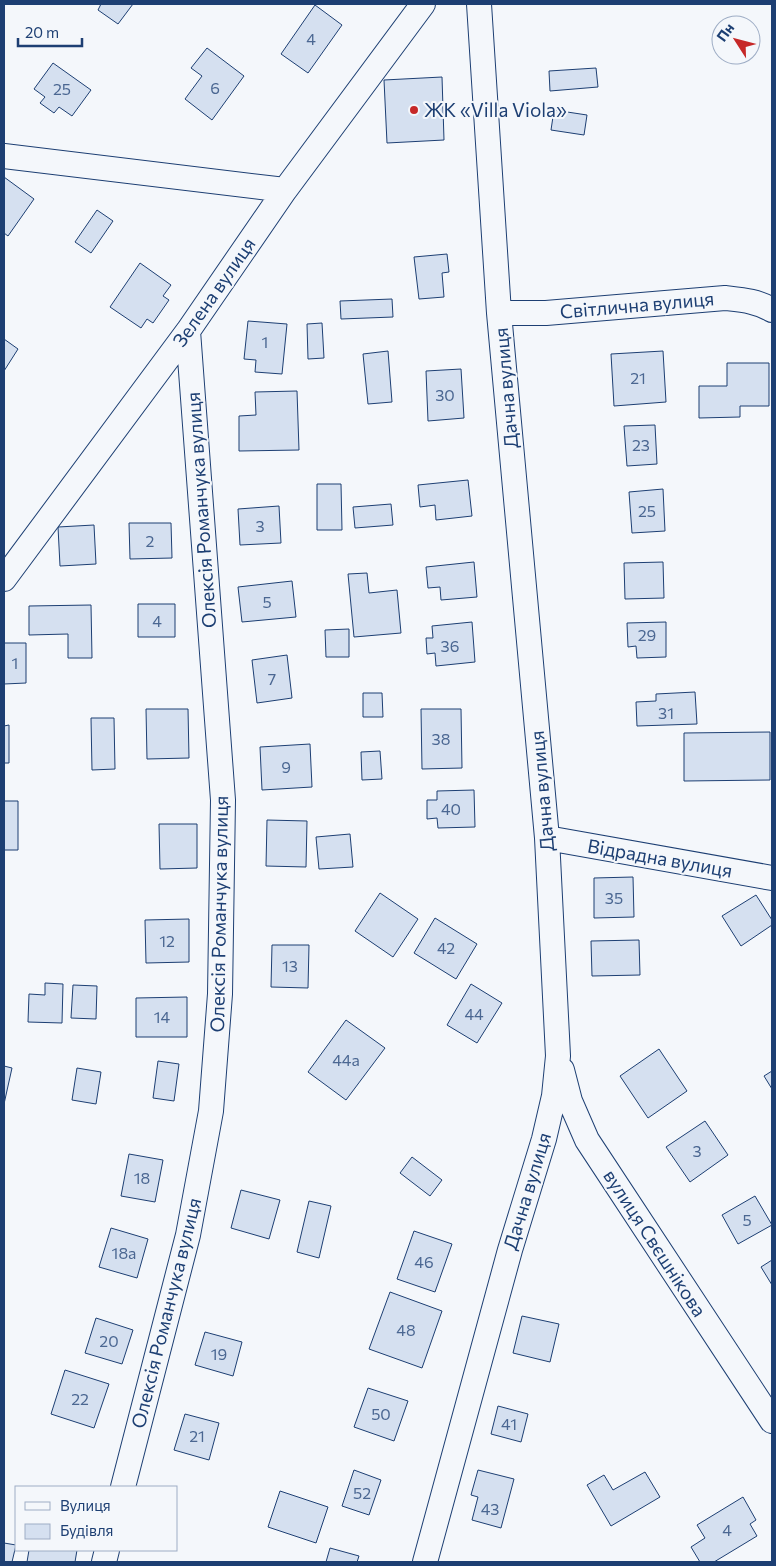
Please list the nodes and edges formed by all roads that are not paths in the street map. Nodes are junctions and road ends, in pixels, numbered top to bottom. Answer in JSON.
{"nodes":[{"id":1,"x":423,"y":4,"type":"edge"},
{"id":2,"x":479,"y":4,"type":"edge"},
{"id":3,"x":4,"y":156,"type":"edge"},
{"id":4,"x":285,"y":190,"type":"junction"},
{"id":5,"x":772,"y":310,"type":"edge"},
{"id":6,"x":500,"y":313,"type":"junction"},
{"id":7,"x":188,"y":331,"type":"junction"},
{"id":8,"x":4,"y":579,"type":"edge"},
{"id":9,"x":547,"y":838,"type":"junction"},
{"id":10,"x":772,"y":878,"type":"edge"},
{"id":11,"x":558,"y":1056,"type":"junction"},
{"id":12,"x":772,"y":1421,"type":"edge"},
{"id":13,"x":123,"y":1486,"type":"edge"},
{"id":14,"x":425,"y":1562,"type":"edge"}],
"edges":[{"from":1,"to":4,"type":"street","name":"Зелена вулиця"},
{"from":2,"to":6,"type":"street","name":"Дачна вулиця"},
{"from":3,"to":4,"type":"street"},
{"from":4,"to":7,"type":"street","name":"Зелена вулиця"},
{"from":5,"to":6,"type":"street","name":"Світлична вулиця"},
{"from":6,"to":9,"type":"street","name":"Дачна вулиця"},
{"from":7,"to":8,"type":"street","name":"Зелена вулиця"},
{"from":7,"to":13,"type":"street","name":"Олексія Романчука вулиця"},
{"from":9,"to":10,"type":"street","name":"Відрадна вулиця"},
{"from":9,"to":11,"type":"street","name":"Дачна вулиця"},
{"from":11,"to":12,"type":"street","name":"вулиця Свєшнікова"},
{"from":11,"to":14,"type":"street","name":"Дачна вулиця"}]}
